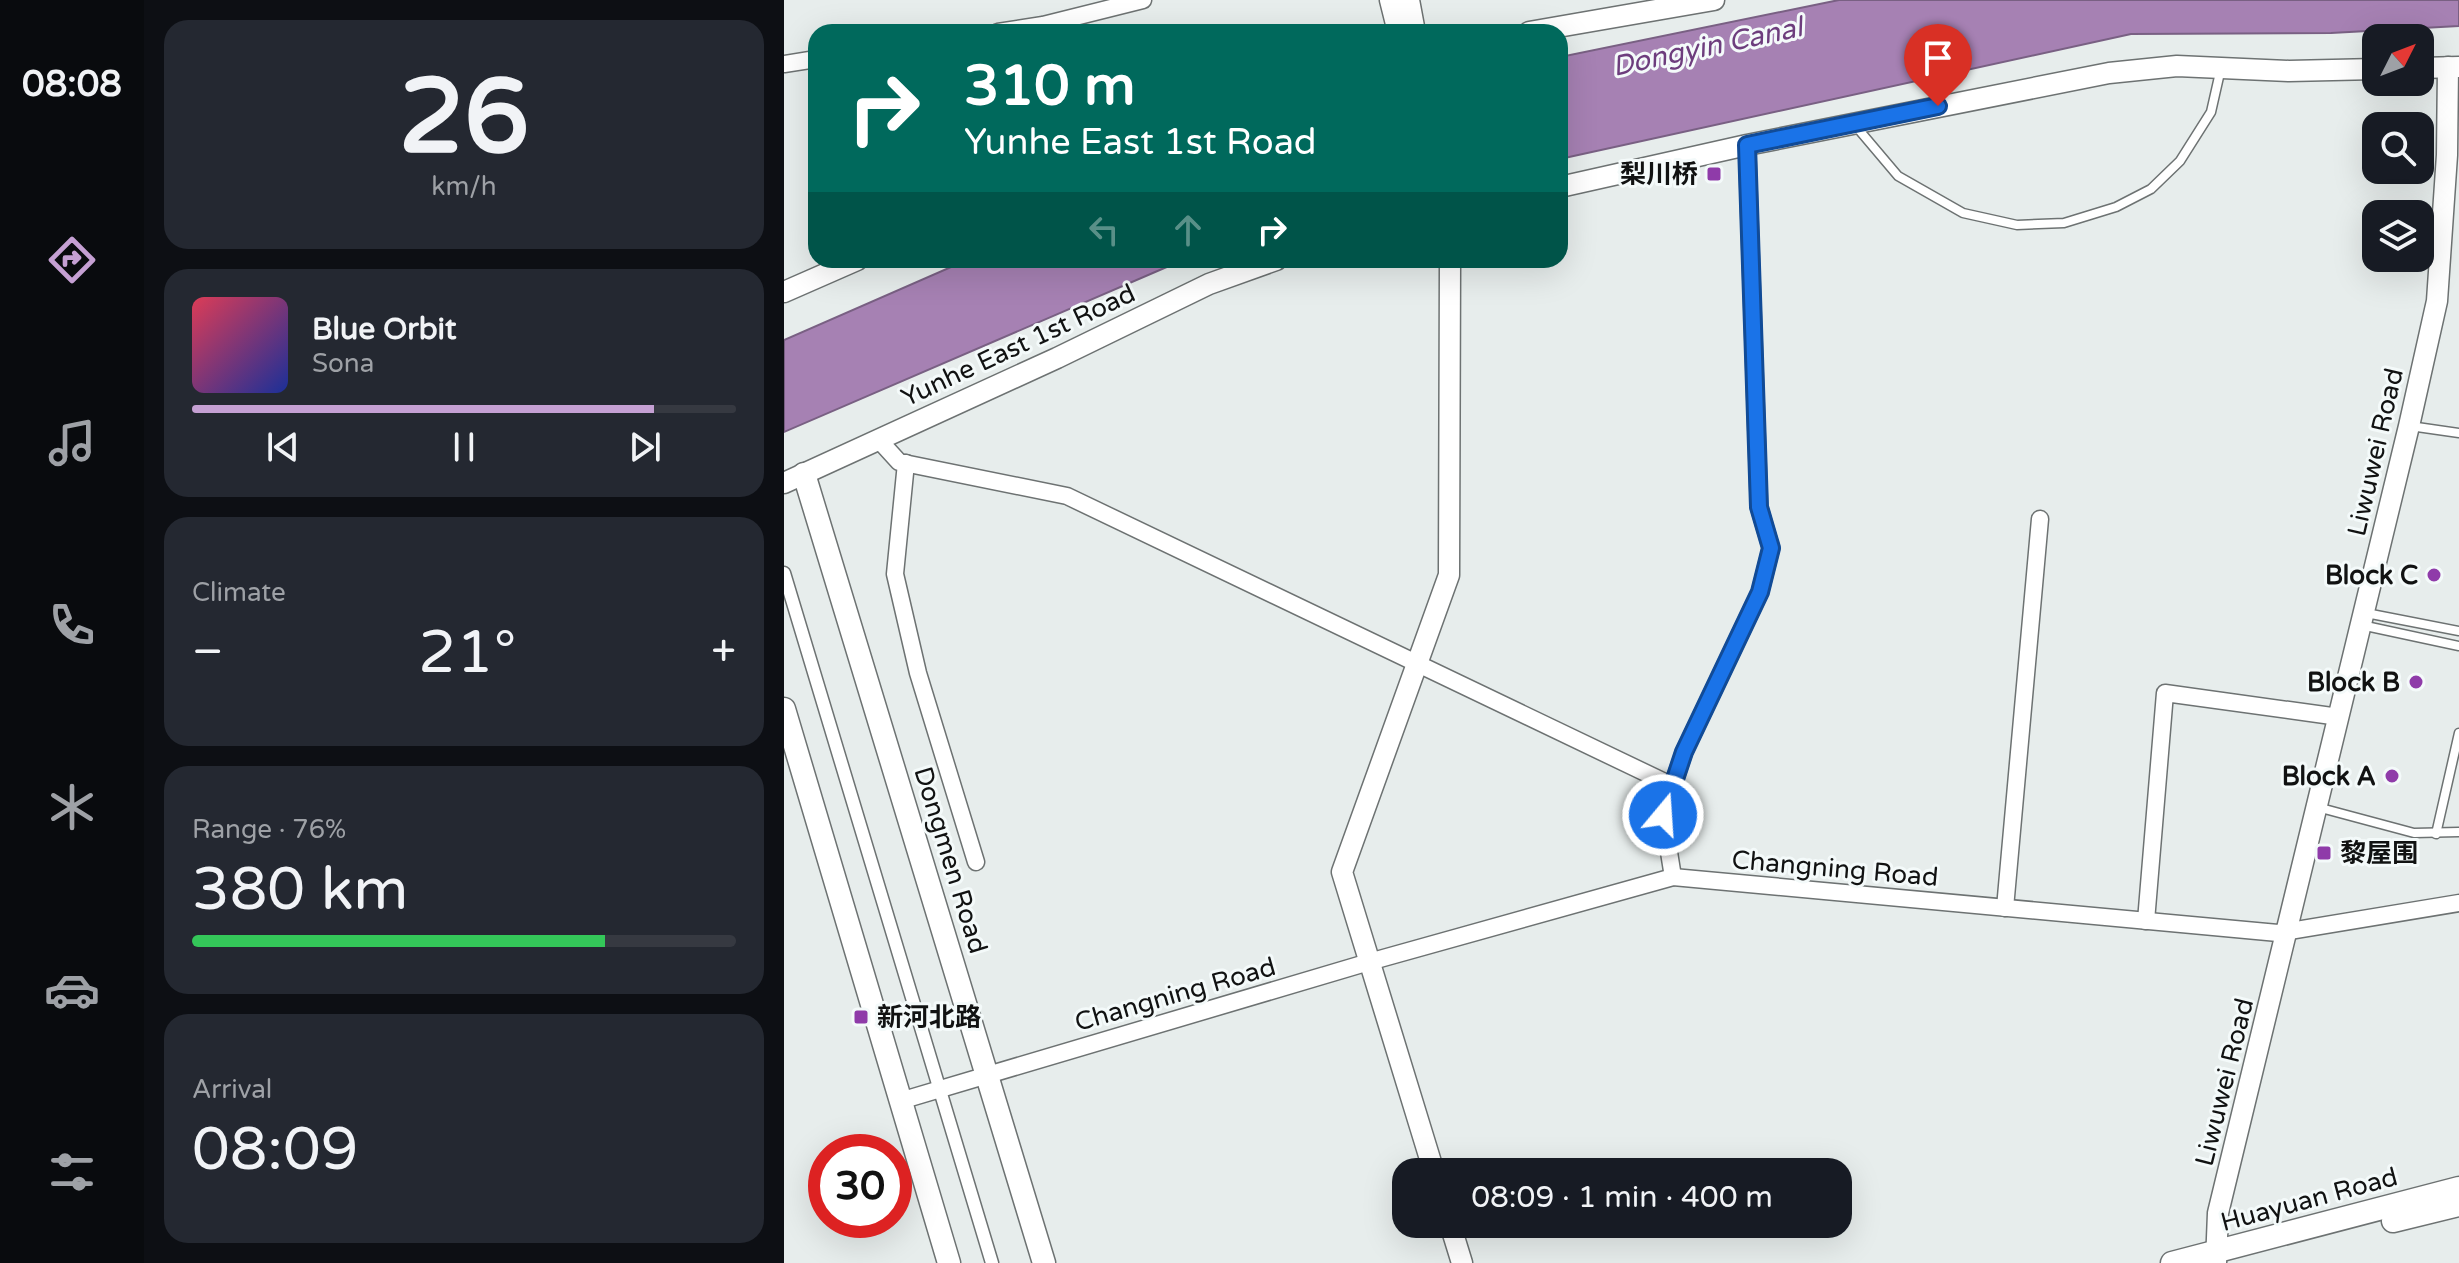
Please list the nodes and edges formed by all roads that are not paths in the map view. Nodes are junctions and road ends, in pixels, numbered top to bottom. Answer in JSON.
{"nodes":[{"id":1,"x":1143,"y":0,"type":"edge"},
{"id":2,"x":1390,"y":0,"type":"edge"},
{"id":3,"x":1409,"y":0,"type":"edge"},
{"id":4,"x":1714,"y":0,"type":"edge"},
{"id":5,"x":1047,"y":24,"type":"edge"},
{"id":6,"x":1396,"y":24,"type":"edge"},
{"id":7,"x":1414,"y":24,"type":"edge"},
{"id":8,"x":1568,"y":26,"type":"edge"},
{"id":9,"x":808,"y":60,"type":"edge"},
{"id":10,"x":784,"y":64,"type":"edge"},
{"id":11,"x":2454,"y":67,"type":"edge"},
{"id":12,"x":2221,"y":68,"type":"junction"},
{"id":13,"x":2434,"y":68,"type":"edge"},
{"id":14,"x":2362,"y":69,"type":"edge"},
{"id":15,"x":1853,"y":124,"type":"junction"},
{"id":16,"x":1747,"y":145,"type":"junction"},
{"id":17,"x":1568,"y":185,"type":"edge"},
{"id":18,"x":839,"y":268,"type":"edge"},
{"id":19,"x":1254,"y":268,"type":"edge"},
{"id":20,"x":1450,"y":268,"type":"edge"},
{"id":21,"x":784,"y":292,"type":"edge"},
{"id":22,"x":2409,"y":426,"type":"junction"},
{"id":23,"x":2459,"y":433,"type":"edge"},
{"id":24,"x":878,"y":439,"type":"junction"},
{"id":25,"x":906,"y":463,"type":"junction"},
{"id":26,"x":794,"y":478,"type":"edge"},
{"id":27,"x":2040,"y":519,"type":"dead end"},
{"id":28,"x":784,"y":573,"type":"edge"},
{"id":29,"x":2362,"y":618,"type":"junction"},
{"id":30,"x":2459,"y":631,"type":"edge"},
{"id":31,"x":2459,"y":646,"type":"edge"},
{"id":32,"x":1416,"y":665,"type":"junction"},
{"id":33,"x":784,"y":709,"type":"edge"},
{"id":34,"x":2339,"y":717,"type":"junction"},
{"id":35,"x":2459,"y":733,"type":"edge"},
{"id":36,"x":1673,"y":786,"type":"junction"},
{"id":37,"x":2317,"y":807,"type":"junction"},
{"id":38,"x":2459,"y":832,"type":"edge"},
{"id":39,"x":2436,"y":834,"type":"junction"},
{"id":40,"x":976,"y":862,"type":"dead end"},
{"id":41,"x":1673,"y":877,"type":"junction"},
{"id":42,"x":2459,"y":903,"type":"edge"},
{"id":43,"x":2005,"y":908,"type":"junction"},
{"id":44,"x":2146,"y":921,"type":"junction"},
{"id":45,"x":2287,"y":932,"type":"junction"},
{"id":46,"x":1369,"y":962,"type":"junction"},
{"id":47,"x":986,"y":1074,"type":"junction"},
{"id":48,"x":939,"y":1088,"type":"junction"},
{"id":49,"x":900,"y":1101,"type":"junction"},
{"id":50,"x":1430,"y":1158,"type":"edge"},
{"id":51,"x":2459,"y":1188,"type":"edge"},
{"id":52,"x":2459,"y":1205,"type":"edge"},
{"id":53,"x":1454,"y":1238,"type":"edge"},
{"id":54,"x":2220,"y":1259,"type":"edge"},
{"id":55,"x":949,"y":1263,"type":"edge"},
{"id":56,"x":992,"y":1263,"type":"edge"},
{"id":57,"x":1044,"y":1263,"type":"edge"},
{"id":58,"x":1462,"y":1263,"type":"edge"},
{"id":59,"x":2175,"y":1263,"type":"edge"}],
"edges":[{"from":1,"to":5,"type":"street"},
{"from":2,"to":6,"type":"street"},
{"from":3,"to":7,"type":"street"},
{"from":4,"to":8,"type":"street"},
{"from":9,"to":10,"type":"street"},
{"from":11,"to":13,"type":"street"},
{"from":11,"to":22,"type":"street","name":"Liwuwei Road"},
{"from":12,"to":14,"type":"street"},
{"from":12,"to":15,"type":"street"},
{"from":12,"to":15,"type":"lane"},
{"from":15,"to":16,"type":"street"},
{"from":16,"to":17,"type":"street"},
{"from":16,"to":36,"type":"street"},
{"from":18,"to":21,"type":"street"},
{"from":19,"to":24,"type":"street","name":"Yunhe East 1st Road"},
{"from":20,"to":32,"type":"street"},
{"from":22,"to":23,"type":"lane"},
{"from":22,"to":29,"type":"street","name":"Liwuwei Road"},
{"from":24,"to":25,"type":"street"},
{"from":24,"to":26,"type":"street","name":"Yunhe East 1st Road"},
{"from":25,"to":32,"type":"street"},
{"from":25,"to":40,"type":"street"},
{"from":26,"to":47,"type":"main road","name":"Dongmen Road"},
{"from":27,"to":43,"type":"street"},
{"from":28,"to":48,"type":"street"},
{"from":29,"to":30,"type":"lane"},
{"from":29,"to":31,"type":"lane"},
{"from":29,"to":34,"type":"street","name":"Liwuwei Road"},
{"from":32,"to":36,"type":"street"},
{"from":32,"to":46,"type":"street"},
{"from":33,"to":49,"type":"main road"},
{"from":34,"to":37,"type":"street","name":"Liwuwei Road"},
{"from":34,"to":44,"type":"street"},
{"from":35,"to":39,"type":"lane"},
{"from":36,"to":41,"type":"street"},
{"from":37,"to":39,"type":"lane"},
{"from":37,"to":45,"type":"street","name":"Liwuwei Road"},
{"from":38,"to":39,"type":"lane"},
{"from":41,"to":43,"type":"street","name":"Changning Road"},
{"from":41,"to":46,"type":"street","name":"Changning Road"},
{"from":42,"to":45,"type":"street","name":"Changning Road"},
{"from":43,"to":44,"type":"street","name":"Changning Road"},
{"from":44,"to":45,"type":"street","name":"Changning Road"},
{"from":45,"to":54,"type":"street","name":"Liwuwei Road"},
{"from":46,"to":47,"type":"street","name":"Changning Road"},
{"from":46,"to":50,"type":"street"},
{"from":47,"to":48,"type":"street","name":"Changning Road"},
{"from":47,"to":57,"type":"main road","name":"Dongmen Road"},
{"from":48,"to":49,"type":"street","name":"Changning Road"},
{"from":48,"to":56,"type":"street"},
{"from":49,"to":55,"type":"main road"},
{"from":51,"to":54,"type":"main road","name":"Huayuan Road"},
{"from":52,"to":54,"type":"main road","name":"Huayuan Road"},
{"from":53,"to":58,"type":"street"},
{"from":54,"to":59,"type":"main road","name":"Huayuan Road"}]}
